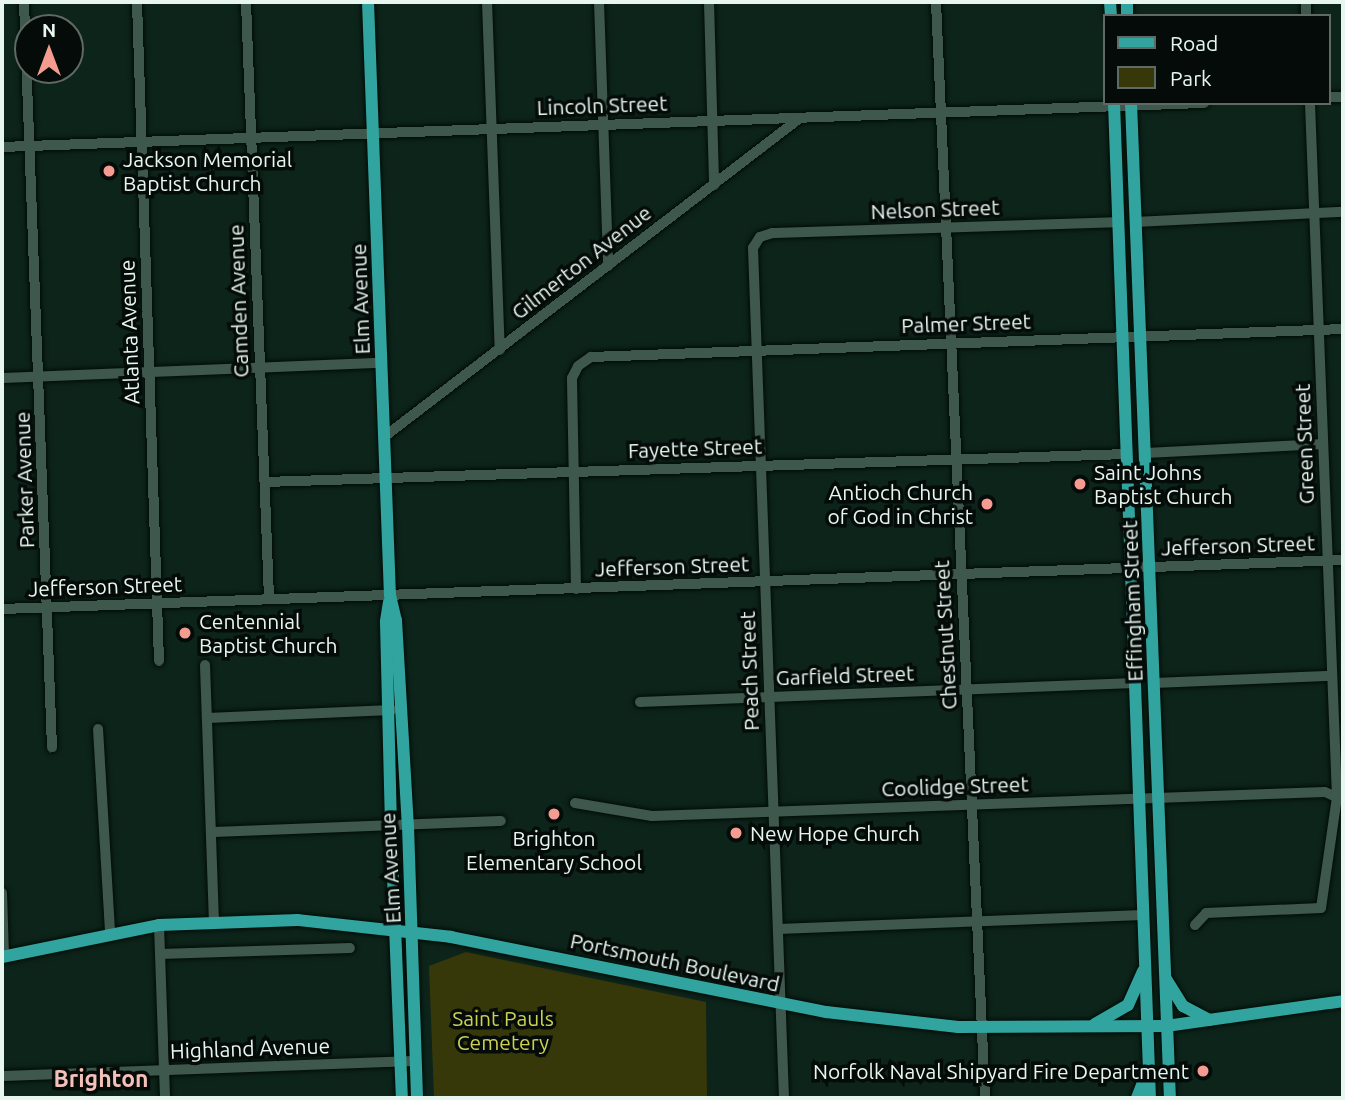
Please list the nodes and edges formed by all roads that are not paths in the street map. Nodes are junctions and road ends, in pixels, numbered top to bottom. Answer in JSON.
{"nodes":[{"id":1,"x":24,"y":2,"type":"edge"},
{"id":2,"x":136,"y":2,"type":"edge"},
{"id":3,"x":246,"y":2,"type":"edge"},
{"id":4,"x":368,"y":2,"type":"edge"},
{"id":5,"x":486,"y":2,"type":"edge"},
{"id":6,"x":599,"y":2,"type":"edge"},
{"id":7,"x":709,"y":2,"type":"edge"},
{"id":8,"x":936,"y":2,"type":"edge"},
{"id":9,"x":1114,"y":105,"type":"edge"},
{"id":10,"x":1131,"y":105,"type":"edge"},
{"id":11,"x":1310,"y":105,"type":"edge"},
{"id":12,"x":941,"y":111,"type":"junction"},
{"id":13,"x":801,"y":117,"type":"junction"},
{"id":14,"x":712,"y":120,"type":"junction"},
{"id":15,"x":603,"y":124,"type":"junction"},
{"id":16,"x":492,"y":128,"type":"junction"},
{"id":17,"x":373,"y":133,"type":"junction"},
{"id":18,"x":252,"y":136,"type":"junction"},
{"id":19,"x":141,"y":141,"type":"junction"},
{"id":20,"x":30,"y":146,"type":"junction"},
{"id":21,"x":2,"y":147,"type":"edge"},
{"id":22,"x":714,"y":185,"type":"junction"},
{"id":23,"x":1343,"y":212,"type":"edge"},
{"id":24,"x":1314,"y":213,"type":"junction"},
{"id":25,"x":1118,"y":222,"type":"junction"},
{"id":26,"x":1135,"y":222,"type":"junction"},
{"id":27,"x":946,"y":227,"type":"junction"},
{"id":28,"x":756,"y":242,"type":"joint"},
{"id":29,"x":608,"y":266,"type":"junction"},
{"id":30,"x":1343,"y":328,"type":"edge"},
{"id":31,"x":1319,"y":330,"type":"junction"},
{"id":32,"x":1139,"y":336,"type":"junction"},
{"id":33,"x":1123,"y":337,"type":"junction"},
{"id":34,"x":951,"y":343,"type":"junction"},
{"id":35,"x":499,"y":350,"type":"junction"},
{"id":36,"x":757,"y":350,"type":"junction"},
{"id":37,"x":382,"y":363,"type":"junction"},
{"id":38,"x":260,"y":369,"type":"junction"},
{"id":39,"x":150,"y":373,"type":"junction"},
{"id":40,"x":39,"y":377,"type":"junction"},
{"id":41,"x":2,"y":378,"type":"edge"},
{"id":42,"x":384,"y":437,"type":"junction"},
{"id":43,"x":1323,"y":444,"type":"junction"},
{"id":44,"x":1146,"y":453,"type":"junction"},
{"id":45,"x":1127,"y":454,"type":"junction"},
{"id":46,"x":957,"y":458,"type":"junction"},
{"id":47,"x":761,"y":465,"type":"junction"},
{"id":48,"x":573,"y":472,"type":"junction"},
{"id":49,"x":386,"y":479,"type":"junction"},
{"id":50,"x":265,"y":482,"type":"junction"},
{"id":51,"x":1328,"y":560,"type":"junction"},
{"id":52,"x":1343,"y":560,"type":"edge"},
{"id":53,"x":1150,"y":567,"type":"junction"},
{"id":54,"x":1132,"y":568,"type":"junction"},
{"id":55,"x":962,"y":574,"type":"junction"},
{"id":56,"x":765,"y":582,"type":"junction"},
{"id":57,"x":576,"y":589,"type":"junction"},
{"id":58,"x":390,"y":595,"type":"junction"},
{"id":59,"x":269,"y":599,"type":"junction"},
{"id":60,"x":158,"y":603,"type":"junction"},
{"id":61,"x":47,"y":607,"type":"junction"},
{"id":62,"x":2,"y":609,"type":"edge"},
{"id":63,"x":159,"y":661,"type":"dead end"},
{"id":64,"x":205,"y":665,"type":"dead end"},
{"id":65,"x":1332,"y":676,"type":"junction"},
{"id":66,"x":1154,"y":683,"type":"junction"},
{"id":67,"x":1135,"y":684,"type":"junction"},
{"id":68,"x":967,"y":689,"type":"junction"},
{"id":69,"x":769,"y":697,"type":"junction"},
{"id":70,"x":640,"y":702,"type":"dead end"},
{"id":71,"x":395,"y":710,"type":"junction"},
{"id":72,"x":207,"y":718,"type":"junction"},
{"id":73,"x":98,"y":729,"type":"dead end"},
{"id":74,"x":52,"y":747,"type":"dead end"},
{"id":75,"x":1138,"y":798,"type":"junction"},
{"id":76,"x":1158,"y":798,"type":"junction"},
{"id":77,"x":1340,"y":798,"type":"edge"},
{"id":78,"x":575,"y":803,"type":"dead end"},
{"id":79,"x":972,"y":804,"type":"junction"},
{"id":80,"x":773,"y":811,"type":"junction"},
{"id":81,"x":501,"y":821,"type":"dead end"},
{"id":82,"x":408,"y":826,"type":"junction"},
{"id":83,"x":391,"y":827,"type":"junction"},
{"id":84,"x":212,"y":832,"type":"junction"},
{"id":85,"x":2,"y":893,"type":"edge"},
{"id":86,"x":1143,"y":915,"type":"junction"},
{"id":87,"x":214,"y":920,"type":"junction"},
{"id":88,"x":978,"y":921,"type":"junction"},
{"id":89,"x":159,"y":925,"type":"junction"},
{"id":90,"x":1195,"y":925,"type":"dead end"},
{"id":91,"x":778,"y":929,"type":"junction"},
{"id":92,"x":395,"y":930,"type":"junction"},
{"id":93,"x":110,"y":932,"type":"junction"},
{"id":94,"x":412,"y":933,"type":"junction"},
{"id":95,"x":350,"y":948,"type":"dead end"},
{"id":96,"x":160,"y":954,"type":"junction"},
{"id":97,"x":3,"y":957,"type":"edge"},
{"id":98,"x":1146,"y":960,"type":"junction"},
{"id":99,"x":1163,"y":973,"type":"junction"},
{"id":100,"x":1343,"y":1001,"type":"edge"},
{"id":101,"x":780,"y":1003,"type":"junction"},
{"id":102,"x":1209,"y":1021,"type":"junction"},
{"id":103,"x":1166,"y":1026,"type":"junction"},
{"id":104,"x":1148,"y":1027,"type":"junction"},
{"id":105,"x":982,"y":1028,"type":"junction"},
{"id":106,"x":1081,"y":1028,"type":"junction"},
{"id":107,"x":1149,"y":1051,"type":"junction"},
{"id":108,"x":416,"y":1061,"type":"junction"},
{"id":109,"x":400,"y":1062,"type":"junction"},
{"id":110,"x":164,"y":1070,"type":"junction"},
{"id":111,"x":2,"y":1076,"type":"edge"},
{"id":112,"x":165,"y":1098,"type":"edge"},
{"id":113,"x":402,"y":1098,"type":"edge"},
{"id":114,"x":417,"y":1098,"type":"edge"},
{"id":115,"x":784,"y":1098,"type":"edge"},
{"id":116,"x":985,"y":1098,"type":"edge"},
{"id":117,"x":1137,"y":1098,"type":"edge"},
{"id":118,"x":1150,"y":1098,"type":"edge"},
{"id":119,"x":1170,"y":1098,"type":"edge"}],
"edges":[{"from":1,"to":20,"type":"street","name":"Parker Avenue"},
{"from":2,"to":19,"type":"street","name":"Atlanta Avenue"},
{"from":3,"to":18,"type":"street","name":"Camden Avenue"},
{"from":4,"to":17,"type":"main road","name":"Elm Avenue"},
{"from":5,"to":16,"type":"street"},
{"from":6,"to":15,"type":"street"},
{"from":7,"to":14,"type":"street"},
{"from":8,"to":12,"type":"street","name":"Chestnut Street"},
{"from":9,"to":12,"type":"street","name":"Lincoln Street"},
{"from":9,"to":25,"type":"main road","name":"Effingham Street"},
{"from":10,"to":26,"type":"main road","name":"Effingham Street"},
{"from":11,"to":24,"type":"street","name":"Green Street"},
{"from":12,"to":13,"type":"street","name":"Lincoln Street"},
{"from":12,"to":27,"type":"street","name":"Chestnut Street"},
{"from":13,"to":14,"type":"street","name":"Lincoln Street"},
{"from":13,"to":22,"type":"street","name":"Gilmerton Avenue"},
{"from":14,"to":15,"type":"street","name":"Lincoln Street"},
{"from":14,"to":22,"type":"street"},
{"from":15,"to":16,"type":"street","name":"Lincoln Street"},
{"from":15,"to":29,"type":"street"},
{"from":16,"to":17,"type":"street","name":"Lincoln Street"},
{"from":16,"to":35,"type":"street"},
{"from":17,"to":18,"type":"street","name":"Lincoln Street"},
{"from":17,"to":37,"type":"main road","name":"Elm Avenue"},
{"from":18,"to":19,"type":"street","name":"Lincoln Street"},
{"from":18,"to":38,"type":"street","name":"Camden Avenue"},
{"from":19,"to":20,"type":"street","name":"Lincoln Street"},
{"from":19,"to":39,"type":"street","name":"Atlanta Avenue"},
{"from":20,"to":21,"type":"street","name":"Lincoln Street"},
{"from":20,"to":40,"type":"street","name":"Parker Avenue"},
{"from":22,"to":29,"type":"street","name":"Gilmerton Avenue"},
{"from":23,"to":24,"type":"street"},
{"from":24,"to":26,"type":"street"},
{"from":24,"to":31,"type":"street","name":"Green Street"},
{"from":25,"to":27,"type":"street","name":"Nelson Street"},
{"from":25,"to":33,"type":"main road","name":"Effingham Street"},
{"from":26,"to":32,"type":"main road","name":"Effingham Street"},
{"from":27,"to":28,"type":"street","name":"Nelson Street"},
{"from":27,"to":34,"type":"street","name":"Chestnut Street"},
{"from":28,"to":36,"type":"street","name":"Peach Street"},
{"from":29,"to":35,"type":"street","name":"Gilmerton Avenue"},
{"from":30,"to":31,"type":"street","name":"Palmer Street"},
{"from":31,"to":32,"type":"street","name":"Palmer Street"},
{"from":31,"to":43,"type":"street","name":"Green Street"},
{"from":32,"to":33,"type":"street","name":"Palmer Street"},
{"from":32,"to":44,"type":"main road","name":"Effingham Street"},
{"from":33,"to":34,"type":"street","name":"Palmer Street"},
{"from":33,"to":45,"type":"main road","name":"Effingham Street"},
{"from":34,"to":36,"type":"street","name":"Palmer Street"},
{"from":34,"to":46,"type":"street","name":"Chestnut Street"},
{"from":35,"to":42,"type":"street","name":"Gilmerton Avenue"},
{"from":36,"to":47,"type":"street","name":"Peach Street"},
{"from":36,"to":48,"type":"street","name":"Palmer Street"},
{"from":37,"to":38,"type":"street"},
{"from":37,"to":42,"type":"main road","name":"Elm Avenue"},
{"from":38,"to":39,"type":"street"},
{"from":38,"to":50,"type":"street","name":"Camden Avenue"},
{"from":39,"to":40,"type":"street"},
{"from":39,"to":60,"type":"street","name":"Atlanta Avenue"},
{"from":40,"to":41,"type":"street"},
{"from":40,"to":61,"type":"street","name":"Parker Avenue"},
{"from":42,"to":49,"type":"main road","name":"Elm Avenue"},
{"from":43,"to":44,"type":"street"},
{"from":43,"to":51,"type":"street","name":"Green Street"},
{"from":44,"to":53,"type":"main road","name":"Effingham Street"},
{"from":45,"to":46,"type":"street","name":"Fayette Street"},
{"from":45,"to":54,"type":"main road","name":"Effingham Street"},
{"from":46,"to":47,"type":"street","name":"Fayette Street"},
{"from":46,"to":55,"type":"street","name":"Chestnut Street"},
{"from":47,"to":48,"type":"street","name":"Fayette Street"},
{"from":47,"to":56,"type":"street","name":"Peach Street"},
{"from":48,"to":49,"type":"street","name":"Fayette Street"},
{"from":48,"to":57,"type":"street"},
{"from":49,"to":50,"type":"street","name":"Fayette Street"},
{"from":49,"to":58,"type":"main road","name":"Elm Avenue"},
{"from":50,"to":59,"type":"street","name":"Camden Avenue"},
{"from":51,"to":52,"type":"street","name":"Jefferson Street"},
{"from":51,"to":53,"type":"street","name":"Jefferson Street"},
{"from":51,"to":65,"type":"street","name":"Green Street"},
{"from":53,"to":54,"type":"street","name":"Jefferson Street"},
{"from":53,"to":66,"type":"main road","name":"Effingham Street"},
{"from":54,"to":55,"type":"street","name":"Jefferson Street"},
{"from":54,"to":67,"type":"main road","name":"Effingham Street"},
{"from":55,"to":56,"type":"street","name":"Jefferson Street"},
{"from":55,"to":68,"type":"street","name":"Chestnut Street"},
{"from":56,"to":57,"type":"street","name":"Jefferson Street"},
{"from":56,"to":69,"type":"street","name":"Peach Street"},
{"from":57,"to":58,"type":"street","name":"Jefferson Street"},
{"from":58,"to":59,"type":"street","name":"Jefferson Street"},
{"from":58,"to":71,"type":"main road","name":"Elm Avenue"},
{"from":59,"to":60,"type":"street","name":"Jefferson Street"},
{"from":60,"to":61,"type":"street","name":"Jefferson Street"},
{"from":60,"to":63,"type":"street","name":"Atlanta Avenue"},
{"from":61,"to":62,"type":"street","name":"Jefferson Street"},
{"from":61,"to":74,"type":"street","name":"Parker Avenue"},
{"from":64,"to":72,"type":"street"},
{"from":65,"to":66,"type":"street"},
{"from":65,"to":77,"type":"street","name":"Green Street"},
{"from":66,"to":76,"type":"main road","name":"Effingham Street"},
{"from":67,"to":68,"type":"street","name":"Garfield Street"},
{"from":67,"to":75,"type":"main road","name":"Effingham Street"},
{"from":68,"to":69,"type":"street","name":"Garfield Street"},
{"from":68,"to":79,"type":"street","name":"Chestnut Street"},
{"from":69,"to":70,"type":"street","name":"Garfield Street"},
{"from":69,"to":80,"type":"street","name":"Peach Street"},
{"from":71,"to":72,"type":"street"},
{"from":71,"to":82,"type":"main road","name":"Elm Avenue"},
{"from":71,"to":83,"type":"main road","name":"Elm Avenue"},
{"from":72,"to":84,"type":"street"},
{"from":73,"to":93,"type":"street"},
{"from":75,"to":76,"type":"street","name":"Coolidge Street"},
{"from":75,"to":79,"type":"street","name":"Coolidge Street"},
{"from":75,"to":86,"type":"main road","name":"Effingham Street"},
{"from":76,"to":77,"type":"street","name":"Coolidge Street"},
{"from":76,"to":99,"type":"main road","name":"Effingham Street"},
{"from":77,"to":90,"type":"street","name":"Green Street"},
{"from":78,"to":80,"type":"street","name":"Coolidge Street"},
{"from":79,"to":80,"type":"street","name":"Coolidge Street"},
{"from":79,"to":88,"type":"street","name":"Chestnut Street"},
{"from":80,"to":91,"type":"street","name":"Peach Street"},
{"from":81,"to":82,"type":"street"},
{"from":82,"to":83,"type":"street"},
{"from":82,"to":94,"type":"main road","name":"Elm Avenue"},
{"from":83,"to":84,"type":"street"},
{"from":83,"to":92,"type":"main road","name":"Elm Avenue"},
{"from":84,"to":87,"type":"street"},
{"from":85,"to":97,"type":"street"},
{"from":86,"to":88,"type":"street"},
{"from":86,"to":98,"type":"main road","name":"Effingham Street"},
{"from":87,"to":89,"type":"main road","name":"Portsmouth Boulevard"},
{"from":87,"to":92,"type":"main road","name":"Portsmouth Boulevard"},
{"from":88,"to":91,"type":"street"},
{"from":88,"to":105,"type":"street","name":"Chestnut Street"},
{"from":89,"to":93,"type":"main road","name":"Portsmouth Boulevard"},
{"from":89,"to":96,"type":"street"},
{"from":91,"to":101,"type":"street","name":"Peach Street"},
{"from":92,"to":94,"type":"main road","name":"Portsmouth Boulevard"},
{"from":92,"to":109,"type":"main road","name":"Elm Avenue"},
{"from":93,"to":97,"type":"main road","name":"Portsmouth Boulevard"},
{"from":94,"to":101,"type":"main road","name":"Portsmouth Boulevard"},
{"from":94,"to":108,"type":"main road","name":"Elm Avenue"},
{"from":95,"to":96,"type":"street"},
{"from":96,"to":110,"type":"street"},
{"from":98,"to":104,"type":"main road","name":"Effingham Street"},
{"from":98,"to":106,"type":"main road"},
{"from":99,"to":102,"type":"main road"},
{"from":99,"to":103,"type":"main road","name":"Effingham Street"},
{"from":100,"to":102,"type":"main road","name":"Portsmouth Boulevard"},
{"from":101,"to":105,"type":"main road","name":"Portsmouth Boulevard"},
{"from":101,"to":115,"type":"street","name":"Peach Street"},
{"from":102,"to":103,"type":"main road","name":"Portsmouth Boulevard"},
{"from":103,"to":104,"type":"main road","name":"Portsmouth Boulevard"},
{"from":103,"to":119,"type":"main road","name":"Effingham Street"},
{"from":104,"to":106,"type":"main road","name":"Portsmouth Boulevard"},
{"from":104,"to":107,"type":"main road","name":"Effingham Street"},
{"from":105,"to":106,"type":"main road","name":"Portsmouth Boulevard"},
{"from":105,"to":116,"type":"street","name":"Chestnut Street"},
{"from":107,"to":117,"type":"main road"},
{"from":107,"to":118,"type":"main road","name":"Effingham Street"},
{"from":108,"to":109,"type":"street","name":"Highland Avenue"},
{"from":108,"to":114,"type":"main road","name":"Elm Avenue"},
{"from":109,"to":110,"type":"street","name":"Highland Avenue"},
{"from":109,"to":113,"type":"main road","name":"Elm Avenue"},
{"from":110,"to":111,"type":"street","name":"Highland Avenue"},
{"from":110,"to":112,"type":"street"}]}
